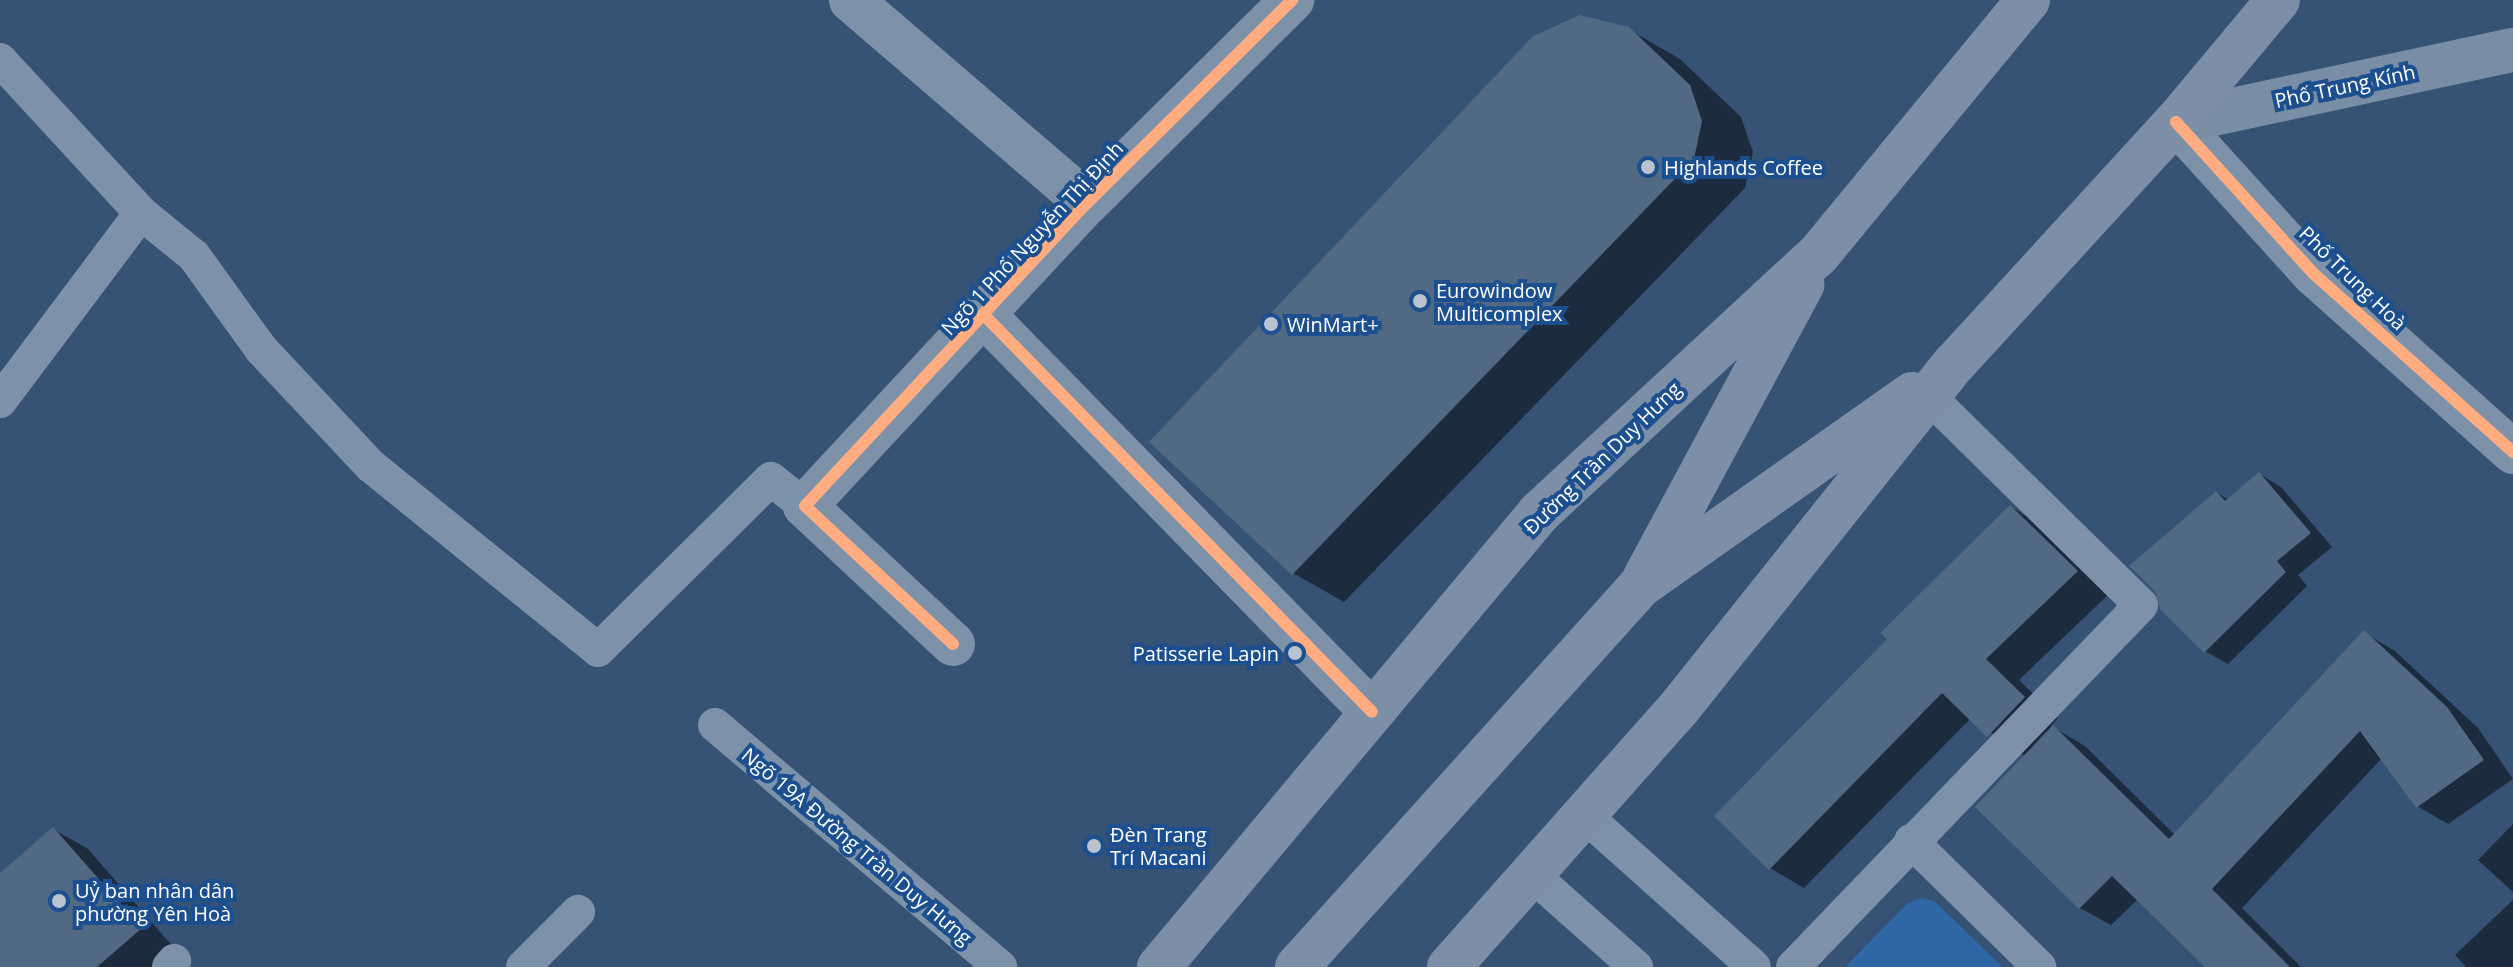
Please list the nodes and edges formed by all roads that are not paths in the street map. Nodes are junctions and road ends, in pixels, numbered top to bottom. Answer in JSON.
{"nodes":[{"id":1,"x":851,"y":0,"type":"edge"},
{"id":2,"x":1292,"y":0,"type":"edge"},
{"id":3,"x":2278,"y":0,"type":"edge"},
{"id":4,"x":2017,"y":4,"type":"edge"},
{"id":5,"x":2513,"y":50,"type":"edge"},
{"id":6,"x":0,"y":60,"type":"edge"},
{"id":7,"x":2176,"y":122,"type":"junction"},
{"id":8,"x":1087,"y":203,"type":"junction"},
{"id":9,"x":141,"y":213,"type":"junction"},
{"id":10,"x":1818,"y":255,"type":"junction"},
{"id":11,"x":986,"y":317,"type":"junction"},
{"id":12,"x":1941,"y":380,"type":"junction"},
{"id":13,"x":0,"y":401,"type":"edge"},
{"id":14,"x":2513,"y":452,"type":"edge"},
{"id":15,"x":805,"y":506,"type":"junction"},
{"id":16,"x":1640,"y":586,"type":"junction"},
{"id":17,"x":953,"y":644,"type":"dead end"},
{"id":18,"x":1372,"y":712,"type":"junction"},
{"id":19,"x":715,"y":725,"type":"dead end"},
{"id":20,"x":1583,"y":814,"type":"junction"},
{"id":21,"x":1911,"y":841,"type":"junction"},
{"id":22,"x":1530,"y":873,"type":"junction"},
{"id":23,"x":578,"y":912,"type":"dead end"},
{"id":24,"x":523,"y":967,"type":"edge"},
{"id":25,"x":1000,"y":967,"type":"edge"},
{"id":26,"x":1159,"y":967,"type":"edge"},
{"id":27,"x":1297,"y":967,"type":"edge"},
{"id":28,"x":1449,"y":967,"type":"edge"},
{"id":29,"x":1636,"y":967,"type":"edge"},
{"id":30,"x":1754,"y":967,"type":"edge"},
{"id":31,"x":1793,"y":967,"type":"edge"},
{"id":32,"x":2039,"y":967,"type":"edge"}],
"edges":[{"from":1,"to":8,"type":"street"},
{"from":2,"to":8,"type":"street","name":"Ngõ 1 Phố Nguyễn Thị Định"},
{"from":3,"to":7,"type":"main road"},
{"from":4,"to":10,"type":"main road","name":"Đường Trần Duy Hưng"},
{"from":5,"to":7,"type":"main road","name":"Phố Trung Kính"},
{"from":6,"to":9,"type":"lane"},
{"from":7,"to":12,"type":"main road"},
{"from":7,"to":14,"type":"street","name":"Phố Trung Hoà"},
{"from":8,"to":11,"type":"street","name":"Ngõ 1 Phố Nguyễn Thị Định"},
{"from":9,"to":13,"type":"lane"},
{"from":9,"to":15,"type":"lane"},
{"from":10,"to":16,"type":"main road"},
{"from":10,"to":18,"type":"main road","name":"Đường Trần Duy Hưng"},
{"from":11,"to":15,"type":"street","name":"Ngõ 1 Phố Nguyễn Thị Định"},
{"from":11,"to":18,"type":"street"},
{"from":12,"to":16,"type":"main road"},
{"from":12,"to":20,"type":"main road"},
{"from":12,"to":21,"type":"lane"},
{"from":15,"to":17,"type":"street"},
{"from":16,"to":27,"type":"main road"},
{"from":18,"to":26,"type":"main road","name":"Đường Trần Duy Hưng"},
{"from":19,"to":25,"type":"lane","name":"Ngõ 19A Đường Trần Duy Hưng"},
{"from":20,"to":22,"type":"main road"},
{"from":20,"to":30,"type":"lane"},
{"from":21,"to":31,"type":"lane"},
{"from":21,"to":32,"type":"lane"},
{"from":22,"to":28,"type":"main road"},
{"from":22,"to":29,"type":"lane"},
{"from":23,"to":24,"type":"lane"}]}
